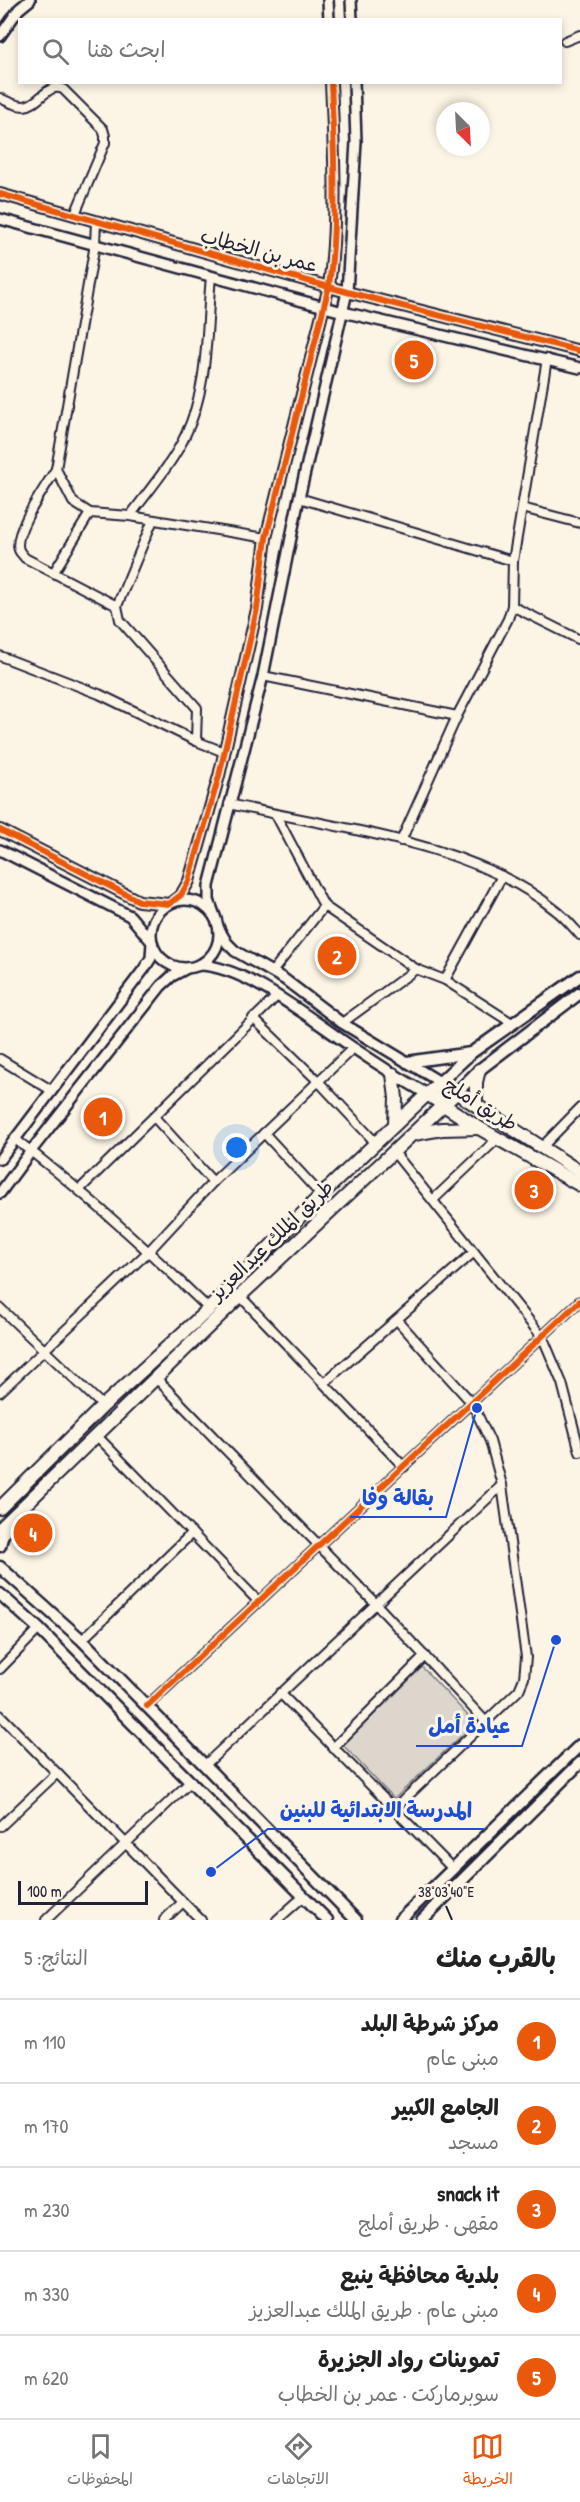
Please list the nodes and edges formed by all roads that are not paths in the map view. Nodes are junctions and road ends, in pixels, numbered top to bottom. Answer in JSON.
{"nodes":[{"id":1,"x":30,"y":0,"type":"edge"},
{"id":2,"x":328,"y":0,"type":"edge"},
{"id":3,"x":351,"y":0,"type":"edge"},
{"id":4,"x":329,"y":18,"type":"edge"},
{"id":5,"x":352,"y":18,"type":"edge"},
{"id":6,"x":580,"y":35,"type":"edge"},
{"id":7,"x":0,"y":36,"type":"edge"},
{"id":8,"x":565,"y":41,"type":"dead end"},
{"id":9,"x":331,"y":84,"type":"edge"},
{"id":10,"x":354,"y":84,"type":"edge"},
{"id":11,"x":0,"y":99,"type":"edge"},
{"id":12,"x":0,"y":194,"type":"edge"},
{"id":13,"x":75,"y":214,"type":"junction"},
{"id":14,"x":0,"y":219,"type":"edge"},
{"id":15,"x":96,"y":222,"type":"junction"},
{"id":16,"x":95,"y":244,"type":"junction"},
{"id":17,"x":211,"y":276,"type":"junction"},
{"id":18,"x":330,"y":286,"type":"junction"},
{"id":19,"x":347,"y":292,"type":"junction"},
{"id":20,"x":324,"y":307,"type":"junction"},
{"id":21,"x":343,"y":312,"type":"junction"},
{"id":22,"x":580,"y":351,"type":"edge"},
{"id":23,"x":548,"y":359,"type":"junction"},
{"id":24,"x":580,"y":368,"type":"edge"},
{"id":25,"x":56,"y":469,"type":"junction"},
{"id":26,"x":299,"y":498,"type":"junction"},
{"id":27,"x":522,"y":508,"type":"junction"},
{"id":28,"x":90,"y":513,"type":"junction"},
{"id":29,"x":130,"y":516,"type":"junction"},
{"id":30,"x":153,"y":520,"type":"junction"},
{"id":31,"x":580,"y":523,"type":"edge"},
{"id":32,"x":266,"y":538,"type":"junction"},
{"id":33,"x":513,"y":561,"type":"junction"},
{"id":34,"x":54,"y":572,"type":"junction"},
{"id":35,"x":117,"y":606,"type":"junction"},
{"id":36,"x":512,"y":606,"type":"junction"},
{"id":37,"x":580,"y":640,"type":"edge"},
{"id":38,"x":0,"y":656,"type":"edge"},
{"id":39,"x":263,"y":676,"type":"junction"},
{"id":40,"x":457,"y":716,"type":"junction"},
{"id":41,"x":196,"y":741,"type":"junction"},
{"id":42,"x":224,"y":752,"type":"junction"},
{"id":43,"x":229,"y":804,"type":"junction"},
{"id":44,"x":276,"y":815,"type":"junction"},
{"id":45,"x":0,"y":830,"type":"edge"},
{"id":46,"x":401,"y":841,"type":"junction"},
{"id":47,"x":0,"y":850,"type":"edge"},
{"id":48,"x":502,"y":876,"type":"junction"},
{"id":49,"x":169,"y":904,"type":"junction"},
{"id":50,"x":324,"y":906,"type":"junction"},
{"id":51,"x":216,"y":919,"type":"junction"},
{"id":52,"x":219,"y":929,"type":"junction"},
{"id":53,"x":580,"y":935,"type":"edge"},
{"id":54,"x":152,"y":942,"type":"junction"},
{"id":55,"x":198,"y":966,"type":"junction"},
{"id":56,"x":187,"y":968,"type":"junction"},
{"id":57,"x":416,"y":969,"type":"junction"},
{"id":58,"x":272,"y":972,"type":"junction"},
{"id":59,"x":580,"y":976,"type":"edge"},
{"id":60,"x":446,"y":980,"type":"junction"},
{"id":61,"x":580,"y":993,"type":"edge"},
{"id":62,"x":277,"y":996,"type":"junction"},
{"id":63,"x":254,"y":1018,"type":"junction"},
{"id":64,"x":342,"y":1023,"type":"junction"},
{"id":65,"x":512,"y":1023,"type":"junction"},
{"id":66,"x":353,"y":1048,"type":"junction"},
{"id":67,"x":471,"y":1053,"type":"junction"},
{"id":68,"x":0,"y":1059,"type":"edge"},
{"id":69,"x":407,"y":1062,"type":"junction"},
{"id":70,"x":479,"y":1070,"type":"junction"},
{"id":71,"x":393,"y":1074,"type":"junction"},
{"id":72,"x":318,"y":1081,"type":"junction"},
{"id":73,"x":440,"y":1082,"type":"junction"},
{"id":74,"x":51,"y":1090,"type":"junction"},
{"id":75,"x":456,"y":1093,"type":"junction"},
{"id":76,"x":427,"y":1094,"type":"junction"},
{"id":77,"x":443,"y":1104,"type":"junction"},
{"id":78,"x":476,"y":1106,"type":"junction"},
{"id":79,"x":580,"y":1108,"type":"edge"},
{"id":80,"x":155,"y":1118,"type":"junction"},
{"id":81,"x":395,"y":1124,"type":"junction"},
{"id":82,"x":479,"y":1128,"type":"junction"},
{"id":83,"x":264,"y":1133,"type":"junction"},
{"id":84,"x":412,"y":1134,"type":"junction"},
{"id":85,"x":497,"y":1138,"type":"junction"},
{"id":86,"x":15,"y":1139,"type":"junction"},
{"id":87,"x":375,"y":1142,"type":"junction"},
{"id":88,"x":541,"y":1148,"type":"junction"},
{"id":89,"x":31,"y":1151,"type":"junction"},
{"id":90,"x":393,"y":1151,"type":"junction"},
{"id":91,"x":0,"y":1159,"type":"edge"},
{"id":92,"x":580,"y":1172,"type":"edge"},
{"id":93,"x":213,"y":1182,"type":"junction"},
{"id":94,"x":580,"y":1185,"type":"edge"},
{"id":95,"x":79,"y":1190,"type":"junction"},
{"id":96,"x":0,"y":1193,"type":"edge"},
{"id":97,"x":321,"y":1195,"type":"junction"},
{"id":98,"x":433,"y":1200,"type":"junction"},
{"id":99,"x":149,"y":1251,"type":"junction"},
{"id":100,"x":474,"y":1252,"type":"junction"},
{"id":101,"x":240,"y":1296,"type":"junction"},
{"id":102,"x":580,"y":1301,"type":"edge"},
{"id":103,"x":0,"y":1308,"type":"edge"},
{"id":104,"x":208,"y":1309,"type":"junction"},
{"id":105,"x":397,"y":1320,"type":"junction"},
{"id":106,"x":543,"y":1338,"type":"junction"},
{"id":107,"x":45,"y":1350,"type":"junction"},
{"id":108,"x":156,"y":1378,"type":"junction"},
{"id":109,"x":324,"y":1383,"type":"junction"},
{"id":110,"x":0,"y":1392,"type":"edge"},
{"id":111,"x":472,"y":1403,"type":"junction"},
{"id":112,"x":103,"y":1406,"type":"junction"},
{"id":113,"x":578,"y":1425,"type":"edge"},
{"id":114,"x":96,"y":1435,"type":"junction"},
{"id":115,"x":580,"y":1452,"type":"edge"},
{"id":116,"x":404,"y":1467,"type":"junction"},
{"id":117,"x":502,"y":1485,"type":"junction"},
{"id":118,"x":24,"y":1505,"type":"junction"},
{"id":119,"x":0,"y":1506,"type":"edge"},
{"id":120,"x":0,"y":1529,"type":"edge"},
{"id":121,"x":192,"y":1533,"type":"junction"},
{"id":122,"x":320,"y":1545,"type":"junction"},
{"id":123,"x":0,"y":1546,"type":"edge"},
{"id":124,"x":0,"y":1552,"type":"edge"},
{"id":125,"x":0,"y":1567,"type":"edge"},
{"id":126,"x":16,"y":1581,"type":"junction"},
{"id":127,"x":3,"y":1598,"type":"edge"},
{"id":128,"x":259,"y":1602,"type":"junction"},
{"id":129,"x":375,"y":1603,"type":"junction"},
{"id":130,"x":39,"y":1629,"type":"junction"},
{"id":131,"x":82,"y":1640,"type":"junction"},
{"id":132,"x":425,"y":1656,"type":"junction"},
{"id":133,"x":0,"y":1669,"type":"edge"},
{"id":134,"x":280,"y":1693,"type":"junction"},
{"id":135,"x":147,"y":1706,"type":"junction"},
{"id":136,"x":0,"y":1715,"type":"edge"},
{"id":137,"x":486,"y":1722,"type":"junction"},
{"id":138,"x":580,"y":1745,"type":"edge"},
{"id":139,"x":333,"y":1748,"type":"junction"},
{"id":140,"x":580,"y":1764,"type":"edge"},
{"id":141,"x":205,"y":1765,"type":"junction"},
{"id":142,"x":57,"y":1773,"type":"junction"},
{"id":143,"x":191,"y":1781,"type":"junction"},
{"id":144,"x":393,"y":1810,"type":"junction"},
{"id":145,"x":0,"y":1826,"type":"edge"},
{"id":146,"x":126,"y":1845,"type":"junction"},
{"id":147,"x":453,"y":1869,"type":"junction"},
{"id":148,"x":304,"y":1896,"type":"junction"},
{"id":149,"x":183,"y":1902,"type":"junction"},
{"id":150,"x":46,"y":1920,"type":"edge"},
{"id":151,"x":165,"y":1920,"type":"edge"},
{"id":152,"x":201,"y":1920,"type":"edge"},
{"id":153,"x":277,"y":1920,"type":"edge"},
{"id":154,"x":327,"y":1920,"type":"edge"},
{"id":155,"x":356,"y":1920,"type":"edge"},
{"id":156,"x":400,"y":1920,"type":"edge"},
{"id":157,"x":422,"y":1920,"type":"edge"}],
"edges":[{"from":1,"to":7,"type":"street"},
{"from":2,"to":4,"type":"street"},
{"from":3,"to":5,"type":"street"},
{"from":6,"to":8,"type":"street"},
{"from":9,"to":18,"type":"street"},
{"from":10,"to":19,"type":"street"},
{"from":11,"to":13,"type":"street"},
{"from":12,"to":13,"type":"street","name":"عمر بن الخطاب"},
{"from":13,"to":15,"type":"street","name":"عمر بن الخطاب"},
{"from":14,"to":16,"type":"street","name":"عمر بن الخطاب"},
{"from":15,"to":16,"type":"street"},
{"from":15,"to":18,"type":"street","name":"عمر بن الخطاب"},
{"from":16,"to":17,"type":"street","name":"عمر بن الخطاب"},
{"from":16,"to":25,"type":"street"},
{"from":17,"to":20,"type":"street","name":"عمر بن الخطاب"},
{"from":17,"to":29,"type":"street"},
{"from":18,"to":19,"type":"street","name":"عمر بن الخطاب"},
{"from":18,"to":20,"type":"street"},
{"from":19,"to":21,"type":"street"},
{"from":19,"to":22,"type":"street","name":"عمر بن الخطاب"},
{"from":20,"to":21,"type":"street","name":"عمر بن الخطاب"},
{"from":20,"to":32,"type":"street"},
{"from":21,"to":23,"type":"street","name":"عمر بن الخطاب"},
{"from":21,"to":26,"type":"street"},
{"from":23,"to":24,"type":"street","name":"عمر بن الخطاب"},
{"from":23,"to":27,"type":"street"},
{"from":25,"to":28,"type":"street"},
{"from":25,"to":34,"type":"street"},
{"from":26,"to":33,"type":"street"},
{"from":26,"to":39,"type":"street"},
{"from":27,"to":31,"type":"street"},
{"from":27,"to":33,"type":"street"},
{"from":28,"to":29,"type":"street"},
{"from":28,"to":34,"type":"street"},
{"from":29,"to":30,"type":"street"},
{"from":30,"to":32,"type":"street"},
{"from":30,"to":35,"type":"street"},
{"from":32,"to":42,"type":"street"},
{"from":33,"to":36,"type":"street"},
{"from":34,"to":35,"type":"street"},
{"from":35,"to":41,"type":"street"},
{"from":36,"to":37,"type":"street"},
{"from":36,"to":40,"type":"street"},
{"from":38,"to":41,"type":"street"},
{"from":39,"to":40,"type":"street"},
{"from":39,"to":43,"type":"street"},
{"from":40,"to":46,"type":"street"},
{"from":41,"to":42,"type":"street"},
{"from":42,"to":49,"type":"street"},
{"from":43,"to":44,"type":"street"},
{"from":43,"to":51,"type":"street"},
{"from":44,"to":46,"type":"street"},
{"from":44,"to":50,"type":"street"},
{"from":45,"to":49,"type":"street"},
{"from":46,"to":48,"type":"street"},
{"from":47,"to":54,"type":"street"},
{"from":48,"to":53,"type":"street"},
{"from":48,"to":60,"type":"street"},
{"from":49,"to":51,"type":"street"},
{"from":49,"to":54,"type":"street"},
{"from":50,"to":57,"type":"street"},
{"from":50,"to":58,"type":"street"},
{"from":51,"to":52,"type":"street"},
{"from":52,"to":55,"type":"street"},
{"from":52,"to":58,"type":"street"},
{"from":54,"to":56,"type":"street"},
{"from":54,"to":74,"type":"street"},
{"from":55,"to":56,"type":"street"},
{"from":55,"to":62,"type":"street"},
{"from":56,"to":89,"type":"street"},
{"from":57,"to":60,"type":"street"},
{"from":57,"to":64,"type":"street"},
{"from":58,"to":64,"type":"street"},
{"from":59,"to":65,"type":"main road"},
{"from":60,"to":65,"type":"street"},
{"from":61,"to":70,"type":"main road","name":"طريق الملك عبدالعزيز"},
{"from":62,"to":63,"type":"street"},
{"from":62,"to":66,"type":"street"},
{"from":63,"to":72,"type":"street"},
{"from":63,"to":80,"type":"street"},
{"from":64,"to":69,"type":"street"},
{"from":65,"to":67,"type":"main road"},
{"from":66,"to":71,"type":"street"},
{"from":66,"to":72,"type":"street"},
{"from":67,"to":69,"type":"main road"},
{"from":67,"to":73,"type":"main road"},
{"from":68,"to":74,"type":"street"},
{"from":69,"to":73,"type":"street"},
{"from":70,"to":75,"type":"main road","name":"طريق الملك عبدالعزيز"},
{"from":70,"to":78,"type":"highway"},
{"from":71,"to":76,"type":"street"},
{"from":71,"to":81,"type":"highway"},
{"from":72,"to":83,"type":"street"},
{"from":72,"to":87,"type":"street"},
{"from":73,"to":75,"type":"highway","name":"طريق أملج"},
{"from":73,"to":76,"type":"highway","name":"طريق أملج"},
{"from":74,"to":86,"type":"street"},
{"from":75,"to":77,"type":"highway","name":"طريق الملك عبدالعزيز"},
{"from":75,"to":78,"type":"highway","name":"طريق أملج"},
{"from":76,"to":77,"type":"highway","name":"طريق أملج"},
{"from":76,"to":81,"type":"highway","name":"طريق الملك عبدالعزيز"},
{"from":77,"to":82,"type":"highway","name":"طريق أملج"},
{"from":77,"to":84,"type":"highway","name":"طريق الملك عبدالعزيز"},
{"from":78,"to":88,"type":"highway","name":"طريق أملج"},
{"from":79,"to":88,"type":"street"},
{"from":80,"to":93,"type":"street"},
{"from":80,"to":95,"type":"street"},
{"from":81,"to":87,"type":"highway","name":"طريق الملك عبدالعزيز"},
{"from":82,"to":84,"type":"highway"},
{"from":82,"to":85,"type":"highway","name":"طريق أملج"},
{"from":83,"to":93,"type":"street"},
{"from":83,"to":97,"type":"street"},
{"from":84,"to":90,"type":"highway","name":"طريق الملك عبدالعزيز"},
{"from":85,"to":94,"type":"highway","name":"طريق أملج"},
{"from":85,"to":98,"type":"street"},
{"from":86,"to":89,"type":"street"},
{"from":86,"to":91,"type":"street"},
{"from":87,"to":97,"type":"highway","name":"طريق الملك عبدالعزيز"},
{"from":88,"to":92,"type":"highway","name":"طريق أملج"},
{"from":89,"to":95,"type":"street"},
{"from":89,"to":96,"type":"street"},
{"from":90,"to":98,"type":"street"},
{"from":90,"to":101,"type":"highway","name":"طريق الملك عبدالعزيز"},
{"from":93,"to":99,"type":"street"},
{"from":95,"to":99,"type":"street"},
{"from":97,"to":104,"type":"highway","name":"طريق الملك عبدالعزيز"},
{"from":98,"to":100,"type":"street"},
{"from":99,"to":104,"type":"street"},
{"from":99,"to":107,"type":"street"},
{"from":100,"to":105,"type":"street"},
{"from":100,"to":106,"type":"street"},
{"from":101,"to":108,"type":"highway","name":"طريق الملك عبدالعزيز"},
{"from":101,"to":109,"type":"street"},
{"from":102,"to":106,"type":"street"},
{"from":103,"to":107,"type":"street"},
{"from":104,"to":112,"type":"highway","name":"طريق الملك عبدالعزيز"},
{"from":105,"to":109,"type":"street"},
{"from":105,"to":111,"type":"street"},
{"from":106,"to":111,"type":"street"},
{"from":106,"to":113,"type":"street"},
{"from":107,"to":110,"type":"street"},
{"from":107,"to":112,"type":"street"},
{"from":108,"to":114,"type":"highway","name":"طريق الملك عبدالعزيز"},
{"from":108,"to":122,"type":"street"},
{"from":109,"to":116,"type":"street"},
{"from":111,"to":116,"type":"street"},
{"from":111,"to":117,"type":"street"},
{"from":112,"to":119,"type":"highway","name":"طريق الملك عبدالعزيز"},
{"from":113,"to":115,"type":"street"},
{"from":114,"to":118,"type":"highway","name":"طريق الملك عبدالعزيز"},
{"from":114,"to":121,"type":"street"},
{"from":116,"to":122,"type":"street"},
{"from":117,"to":129,"type":"street"},
{"from":117,"to":137,"type":"street"},
{"from":118,"to":120,"type":"highway","name":"طريق الملك عبدالعزيز"},
{"from":118,"to":123,"type":"main road"},
{"from":121,"to":128,"type":"street"},
{"from":121,"to":131,"type":"street"},
{"from":122,"to":128,"type":"street"},
{"from":122,"to":129,"type":"street"},
{"from":124,"to":126,"type":"main road"},
{"from":125,"to":126,"type":"main road"},
{"from":126,"to":131,"type":"main road"},
{"from":127,"to":130,"type":"main road"},
{"from":128,"to":135,"type":"street"},
{"from":129,"to":132,"type":"street"},
{"from":129,"to":134,"type":"street"},
{"from":130,"to":133,"type":"street"},
{"from":130,"to":143,"type":"main road"},
{"from":131,"to":135,"type":"main road"},
{"from":132,"to":137,"type":"street"},
{"from":132,"to":139,"type":"street"},
{"from":134,"to":139,"type":"street"},
{"from":134,"to":141,"type":"street"},
{"from":135,"to":141,"type":"main road"},
{"from":136,"to":142,"type":"street"},
{"from":137,"to":144,"type":"street"},
{"from":138,"to":147,"type":"main road"},
{"from":139,"to":144,"type":"street"},
{"from":140,"to":157,"type":"main road"},
{"from":141,"to":155,"type":"main road"},
{"from":142,"to":145,"type":"street"},
{"from":142,"to":146,"type":"street"},
{"from":143,"to":146,"type":"street"},
{"from":143,"to":148,"type":"main road"},
{"from":144,"to":147,"type":"street"},
{"from":146,"to":149,"type":"street"},
{"from":146,"to":150,"type":"street"},
{"from":147,"to":156,"type":"main road"},
{"from":148,"to":153,"type":"street"},
{"from":148,"to":154,"type":"main road"},
{"from":149,"to":151,"type":"street"},
{"from":149,"to":152,"type":"street"}]}
